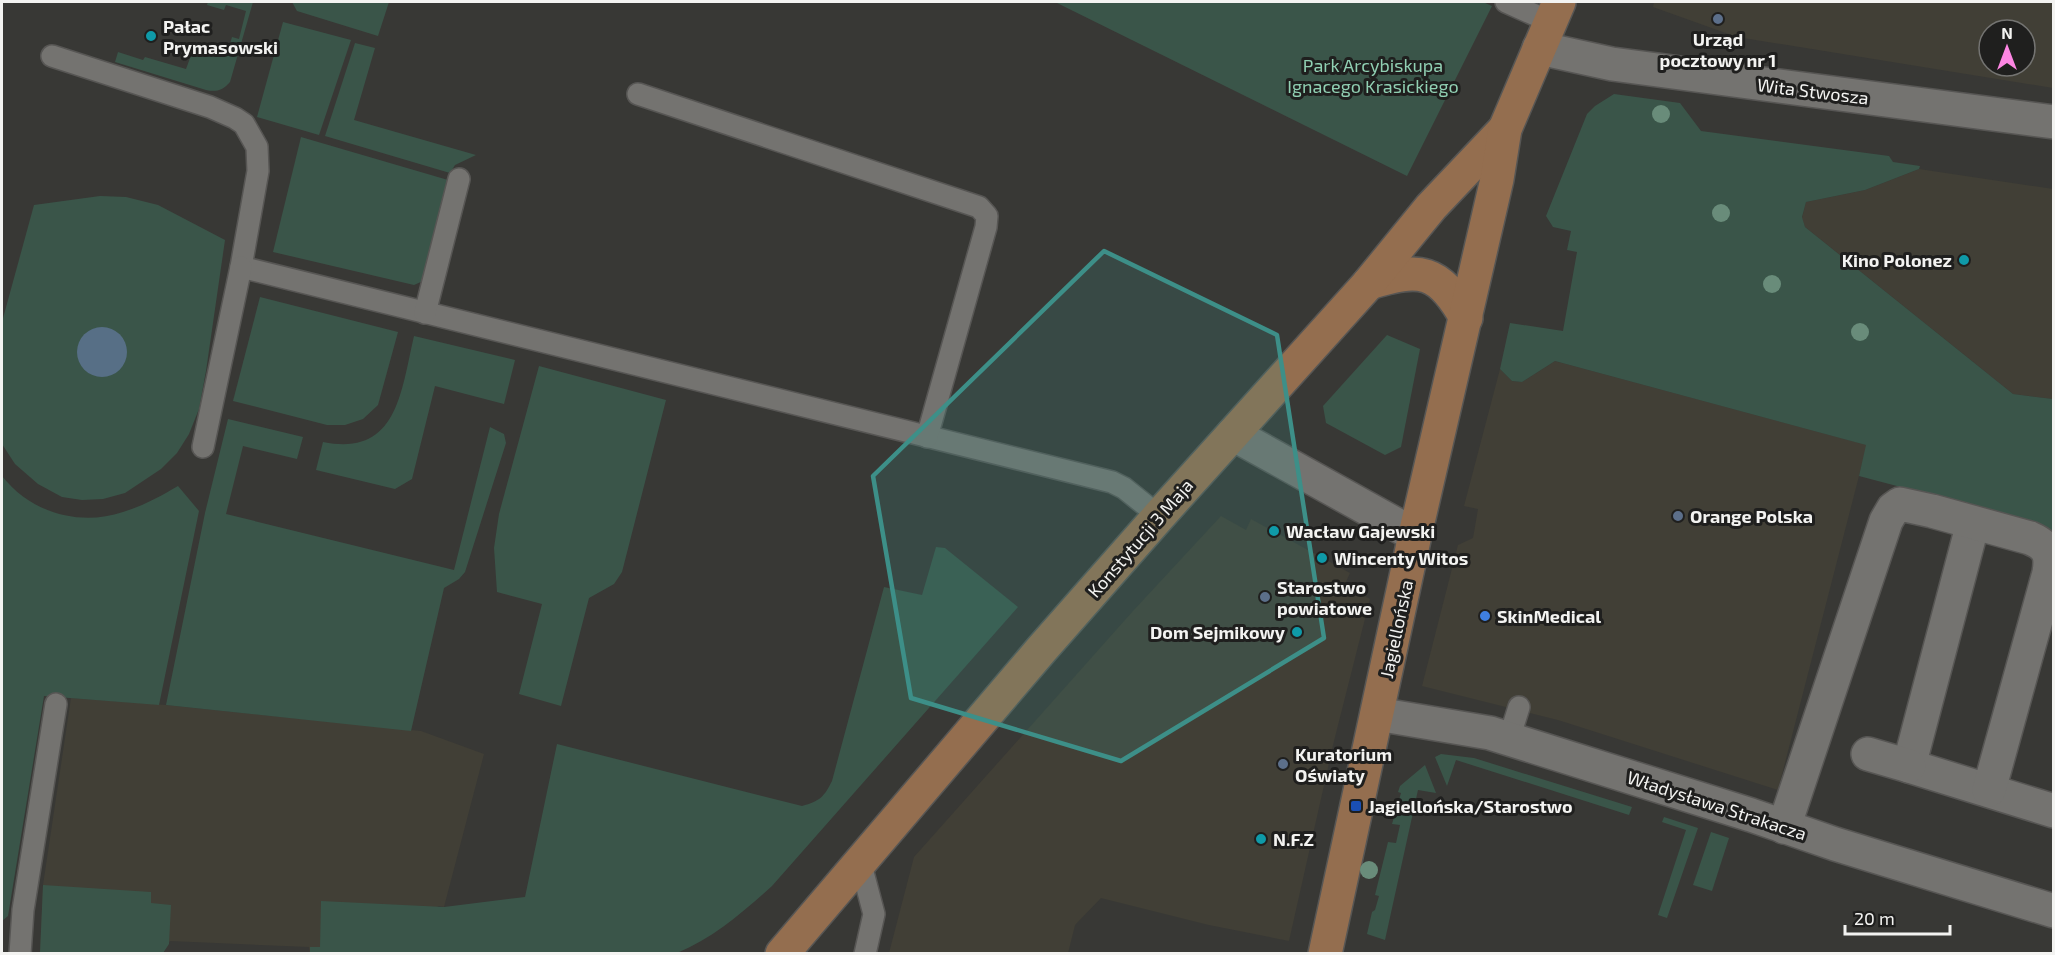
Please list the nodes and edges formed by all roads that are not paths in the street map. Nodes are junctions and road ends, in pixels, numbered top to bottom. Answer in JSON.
{"nodes":[{"id":1,"x":1506,"y":2,"type":"edge"},
{"id":2,"x":1550,"y":24,"type":"edge"},
{"id":3,"x":52,"y":56,"type":"dead end"},
{"id":4,"x":638,"y":94,"type":"dead end"},
{"id":5,"x":2054,"y":122,"type":"edge"},
{"id":6,"x":1505,"y":129,"type":"junction"},
{"id":7,"x":459,"y":179,"type":"dead end"},
{"id":8,"x":241,"y":267,"type":"junction"},
{"id":9,"x":1369,"y":284,"type":"junction"},
{"id":10,"x":425,"y":313,"type":"junction"},
{"id":11,"x":1466,"y":318,"type":"junction"},
{"id":12,"x":1233,"y":435,"type":"junction"},
{"id":13,"x":927,"y":437,"type":"junction"},
{"id":14,"x":203,"y":447,"type":"dead end"},
{"id":15,"x":1159,"y":516,"type":"junction"},
{"id":16,"x":1973,"y":523,"type":"junction"},
{"id":17,"x":1415,"y":535,"type":"junction"},
{"id":18,"x":56,"y":704,"type":"dead end"},
{"id":19,"x":1519,"y":707,"type":"dead end"},
{"id":20,"x":1377,"y":714,"type":"junction"},
{"id":21,"x":1509,"y":739,"type":"junction"},
{"id":22,"x":1868,"y":753,"type":"dead end"},
{"id":23,"x":1909,"y":766,"type":"junction"},
{"id":24,"x":1989,"y":790,"type":"junction"},
{"id":25,"x":2054,"y":811,"type":"edge"},
{"id":26,"x":1784,"y":827,"type":"junction"},
{"id":27,"x":860,"y":861,"type":"junction"},
{"id":28,"x":2054,"y":911,"type":"edge"},
{"id":29,"x":20,"y":954,"type":"edge"},
{"id":30,"x":782,"y":954,"type":"edge"},
{"id":31,"x":865,"y":954,"type":"edge"},
{"id":32,"x":1324,"y":954,"type":"edge"}],
"edges":[{"from":1,"to":2,"type":"lane"},
{"from":2,"to":5,"type":"street","name":"Wita Stwosza"},
{"from":2,"to":6,"type":"street"},
{"from":3,"to":8,"type":"lane"},
{"from":4,"to":13,"type":"lane"},
{"from":6,"to":9,"type":"street","name":"Konstytucji 3 Maja"},
{"from":6,"to":11,"type":"street","name":"Jagiellońska"},
{"from":7,"to":10,"type":"lane"},
{"from":8,"to":10,"type":"lane"},
{"from":8,"to":14,"type":"lane"},
{"from":9,"to":11,"type":"street"},
{"from":9,"to":12,"type":"street","name":"Konstytucji 3 Maja"},
{"from":10,"to":13,"type":"lane"},
{"from":11,"to":17,"type":"street","name":"Jagiellońska"},
{"from":12,"to":15,"type":"street","name":"Konstytucji 3 Maja"},
{"from":12,"to":17,"type":"street"},
{"from":13,"to":15,"type":"lane"},
{"from":15,"to":27,"type":"street","name":"Konstytucji 3 Maja"},
{"from":16,"to":23,"type":"street"},
{"from":16,"to":24,"type":"street"},
{"from":16,"to":26,"type":"street"},
{"from":17,"to":20,"type":"street","name":"Jagiellońska"},
{"from":18,"to":29,"type":"lane"},
{"from":19,"to":21,"type":"lane"},
{"from":20,"to":21,"type":"street","name":"Władysława Strakacza"},
{"from":20,"to":32,"type":"street","name":"Jagiellońska"},
{"from":21,"to":26,"type":"street","name":"Władysława Strakacza"},
{"from":22,"to":23,"type":"street"},
{"from":23,"to":24,"type":"street"},
{"from":24,"to":25,"type":"street"},
{"from":26,"to":28,"type":"street","name":"Władysława Strakacza"},
{"from":27,"to":30,"type":"street","name":"Konstytucji 3 Maja"},
{"from":27,"to":31,"type":"lane"}]}
